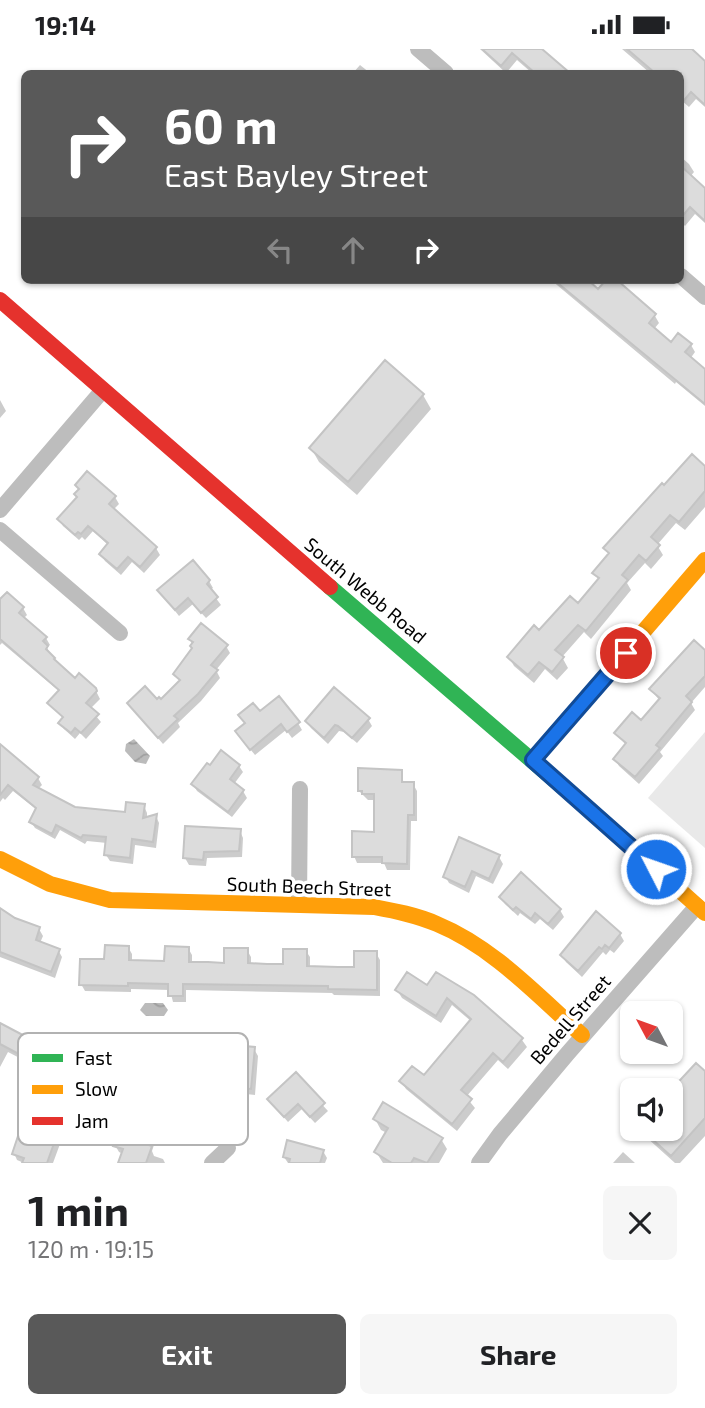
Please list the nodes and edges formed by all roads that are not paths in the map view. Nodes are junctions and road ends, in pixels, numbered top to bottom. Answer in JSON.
{"nodes":[{"id":1,"x":418,"y":49,"type":"edge"},
{"id":2,"x":442,"y":70,"type":"edge"},
{"id":3,"x":684,"y":278,"type":"edge"},
{"id":4,"x":705,"y":296,"type":"edge"},
{"id":5,"x":0,"y":300,"type":"edge"},
{"id":6,"x":103,"y":390,"type":"junction"},
{"id":7,"x":0,"y":510,"type":"edge"},
{"id":8,"x":0,"y":530,"type":"edge"},
{"id":9,"x":705,"y":560,"type":"edge"},
{"id":10,"x":120,"y":633,"type":"dead end"},
{"id":11,"x":533,"y":760,"type":"junction"},
{"id":12,"x":300,"y":789,"type":"dead end"},
{"id":13,"x":0,"y":859,"type":"edge"},
{"id":14,"x":299,"y":904,"type":"junction"},
{"id":15,"x":701,"y":909,"type":"edge"},
{"id":16,"x":582,"y":1035,"type":"junction"},
{"id":17,"x":228,"y":1148,"type":"dead end"},
{"id":18,"x":212,"y":1163,"type":"edge"},
{"id":19,"x":479,"y":1163,"type":"edge"}],
"edges":[{"from":1,"to":2,"type":"street"},
{"from":3,"to":4,"type":"street"},
{"from":5,"to":6,"type":"main road","name":"South Webb Road"},
{"from":6,"to":7,"type":"street"},
{"from":6,"to":11,"type":"main road","name":"South Webb Road"},
{"from":8,"to":10,"type":"street"},
{"from":9,"to":11,"type":"main road"},
{"from":11,"to":15,"type":"main road","name":"South Webb Road"},
{"from":12,"to":14,"type":"street"},
{"from":13,"to":14,"type":"main road","name":"South Beech Street"},
{"from":14,"to":16,"type":"main road","name":"South Beech Street"},
{"from":15,"to":16,"type":"street","name":"Bedell Street"},
{"from":16,"to":19,"type":"street","name":"Bedell Street"},
{"from":17,"to":18,"type":"street"}]}
